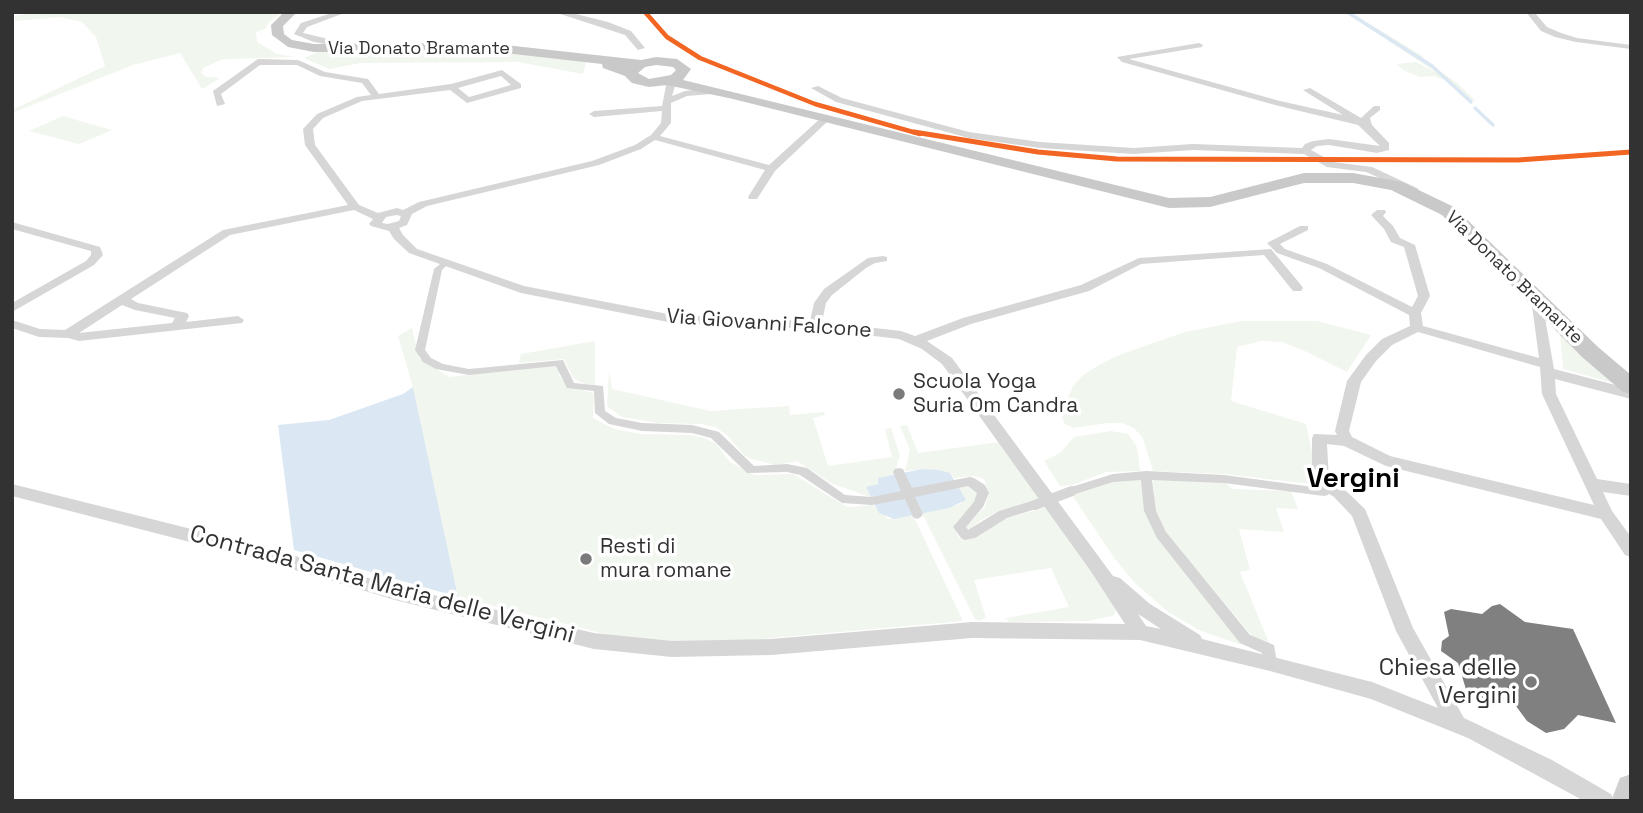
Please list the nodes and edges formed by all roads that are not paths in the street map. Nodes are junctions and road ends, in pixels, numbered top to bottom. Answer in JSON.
{"nodes":[{"id":1,"x":291,"y":12,"type":"edge"},
{"id":2,"x":343,"y":12,"type":"edge"},
{"id":3,"x":558,"y":12,"type":"edge"},
{"id":4,"x":1530,"y":12,"type":"edge"},
{"id":5,"x":1199,"y":44,"type":"dead end"},
{"id":6,"x":1631,"y":47,"type":"edge"},
{"id":7,"x":356,"y":48,"type":"junction"},
{"id":8,"x":641,"y":48,"type":"dead end"},
{"id":9,"x":636,"y":68,"type":"junction"},
{"id":10,"x":684,"y":72,"type":"junction"},
{"id":11,"x":668,"y":82,"type":"junction"},
{"id":12,"x":649,"y":83,"type":"junction"},
{"id":13,"x":452,"y":87,"type":"junction"},
{"id":14,"x":815,"y":88,"type":"dead end"},
{"id":15,"x":1307,"y":90,"type":"dead end"},
{"id":16,"x":712,"y":91,"type":"junction"},
{"id":17,"x":734,"y":95,"type":"junction"},
{"id":18,"x":376,"y":96,"type":"junction"},
{"id":19,"x":220,"y":104,"type":"dead end"},
{"id":20,"x":668,"y":104,"type":"junction"},
{"id":21,"x":1377,"y":108,"type":"dead end"},
{"id":22,"x":594,"y":114,"type":"dead end"},
{"id":23,"x":825,"y":119,"type":"junction"},
{"id":24,"x":1363,"y":124,"type":"junction"},
{"id":25,"x":654,"y":137,"type":"junction"},
{"id":26,"x":1306,"y":151,"type":"junction"},
{"id":27,"x":771,"y":169,"type":"junction"},
{"id":28,"x":753,"y":197,"type":"dead end"},
{"id":29,"x":1432,"y":202,"type":"junction"},
{"id":30,"x":355,"y":206,"type":"junction"},
{"id":31,"x":1381,"y":212,"type":"dead end"},
{"id":32,"x":404,"y":213,"type":"junction"},
{"id":33,"x":378,"y":217,"type":"junction"},
{"id":34,"x":12,"y":225,"type":"edge"},
{"id":35,"x":393,"y":227,"type":"junction"},
{"id":36,"x":1304,"y":228,"type":"dead end"},
{"id":37,"x":883,"y":259,"type":"dead end"},
{"id":38,"x":444,"y":263,"type":"junction"},
{"id":39,"x":1297,"y":288,"type":"dead end"},
{"id":40,"x":124,"y":298,"type":"junction"},
{"id":41,"x":1537,"y":298,"type":"junction"},
{"id":42,"x":12,"y":308,"type":"edge"},
{"id":43,"x":238,"y":320,"type":"dead end"},
{"id":44,"x":1416,"y":321,"type":"junction"},
{"id":45,"x":12,"y":324,"type":"edge"},
{"id":46,"x":815,"y":325,"type":"junction"},
{"id":47,"x":176,"y":327,"type":"junction"},
{"id":48,"x":68,"y":334,"type":"junction"},
{"id":49,"x":917,"y":340,"type":"junction"},
{"id":50,"x":1547,"y":368,"type":"junction"},
{"id":51,"x":1631,"y":387,"type":"edge"},
{"id":52,"x":1631,"y":394,"type":"edge"},
{"id":53,"x":1347,"y":441,"type":"junction"},
{"id":54,"x":899,"y":472,"type":"dead end"},
{"id":55,"x":1146,"y":475,"type":"junction"},
{"id":56,"x":1591,"y":484,"type":"junction"},
{"id":57,"x":1322,"y":486,"type":"junction"},
{"id":58,"x":12,"y":489,"type":"edge"},
{"id":59,"x":1631,"y":490,"type":"edge"},
{"id":60,"x":908,"y":493,"type":"junction"},
{"id":61,"x":917,"y":514,"type":"dead end"},
{"id":62,"x":1606,"y":514,"type":"junction"},
{"id":63,"x":1631,"y":550,"type":"edge"},
{"id":64,"x":1096,"y":565,"type":"junction"},
{"id":65,"x":1140,"y":632,"type":"junction"},
{"id":66,"x":1204,"y":647,"type":"junction"},
{"id":67,"x":1270,"y":663,"type":"junction"},
{"id":68,"x":1457,"y":723,"type":"junction"},
{"id":69,"x":1631,"y":789,"type":"edge"},
{"id":70,"x":1604,"y":801,"type":"edge"},
{"id":71,"x":1626,"y":801,"type":"edge"}],
"edges":[{"from":1,"to":7,"type":"main road","name":"Via Donato Bramante"},
{"from":2,"to":7,"type":"street"},
{"from":3,"to":8,"type":"street"},
{"from":4,"to":6,"type":"street"},
{"from":5,"to":24,"type":"street"},
{"from":7,"to":9,"type":"main road","name":"Via Donato Bramante"},
{"from":9,"to":10,"type":"main road","name":"Via Donato Bramante"},
{"from":9,"to":12,"type":"main road","name":"Via Donato Bramante"},
{"from":10,"to":11,"type":"main road","name":"Via Donato Bramante"},
{"from":10,"to":17,"type":"main road","name":"Via Donato Bramante"},
{"from":11,"to":12,"type":"main road","name":"Via Donato Bramante"},
{"from":11,"to":16,"type":"main road","name":"Via Donato Bramante"},
{"from":11,"to":20,"type":"street"},
{"from":12,"to":20,"type":"street"},
{"from":13,"to":13,"type":"street"},
{"from":13,"to":18,"type":"street"},
{"from":14,"to":26,"type":"street"},
{"from":15,"to":24,"type":"street"},
{"from":16,"to":17,"type":"main road","name":"Via Donato Bramante"},
{"from":16,"to":20,"type":"street"},
{"from":17,"to":23,"type":"main road","name":"Via Donato Bramante"},
{"from":18,"to":19,"type":"street"},
{"from":18,"to":30,"type":"street"},
{"from":20,"to":22,"type":"street"},
{"from":20,"to":25,"type":"street"},
{"from":21,"to":24,"type":"street"},
{"from":23,"to":27,"type":"street"},
{"from":23,"to":29,"type":"main road","name":"Via Donato Bramante"},
{"from":24,"to":26,"type":"street"},
{"from":25,"to":27,"type":"street"},
{"from":25,"to":32,"type":"street"},
{"from":26,"to":29,"type":"street"},
{"from":27,"to":28,"type":"street"},
{"from":29,"to":41,"type":"main road","name":"Via Donato Bramante"},
{"from":30,"to":33,"type":"street"},
{"from":30,"to":40,"type":"street"},
{"from":31,"to":44,"type":"street"},
{"from":32,"to":33,"type":"street"},
{"from":32,"to":35,"type":"street"},
{"from":33,"to":35,"type":"street","name":"Via Giovanni Falcone"},
{"from":34,"to":42,"type":"street"},
{"from":35,"to":38,"type":"street","name":"Via Giovanni Falcone"},
{"from":36,"to":44,"type":"street"},
{"from":37,"to":46,"type":"street"},
{"from":38,"to":46,"type":"street","name":"Via Giovanni Falcone"},
{"from":38,"to":60,"type":"street"},
{"from":39,"to":49,"type":"street"},
{"from":40,"to":47,"type":"street"},
{"from":40,"to":48,"type":"street"},
{"from":41,"to":50,"type":"street"},
{"from":41,"to":51,"type":"main road","name":"Via Donato Bramante"},
{"from":43,"to":47,"type":"street"},
{"from":44,"to":50,"type":"street"},
{"from":44,"to":53,"type":"street"},
{"from":45,"to":48,"type":"street"},
{"from":46,"to":49,"type":"street","name":"Via Giovanni Falcone"},
{"from":47,"to":48,"type":"street"},
{"from":49,"to":64,"type":"street","name":"Via Giovanni Falcone"},
{"from":50,"to":52,"type":"street"},
{"from":50,"to":56,"type":"street"},
{"from":53,"to":57,"type":"street"},
{"from":53,"to":62,"type":"street"},
{"from":54,"to":60,"type":"street"},
{"from":55,"to":57,"type":"street"},
{"from":55,"to":60,"type":"street","bridge":true},
{"from":55,"to":67,"type":"street"},
{"from":56,"to":59,"type":"street"},
{"from":56,"to":62,"type":"street"},
{"from":57,"to":68,"type":"street"},
{"from":58,"to":65,"type":"street","name":"Contrada Santa Maria delle Vergini"},
{"from":60,"to":61,"type":"street"},
{"from":62,"to":63,"type":"street"},
{"from":64,"to":65,"type":"street","name":"Via Giovanni Falcone"},
{"from":64,"to":66,"type":"street","name":"Via Giovanni Falcone"},
{"from":65,"to":66,"type":"street","name":"Contrada Santa Maria delle Vergini"},
{"from":66,"to":67,"type":"street","name":"Contrada Santa Maria delle Vergini"},
{"from":67,"to":68,"type":"street","name":"Contrada Santa Maria delle Vergini"},
{"from":68,"to":70,"type":"street","name":"Contrada Santa Maria delle Vergini"},
{"from":69,"to":71,"type":"main road"}]}
